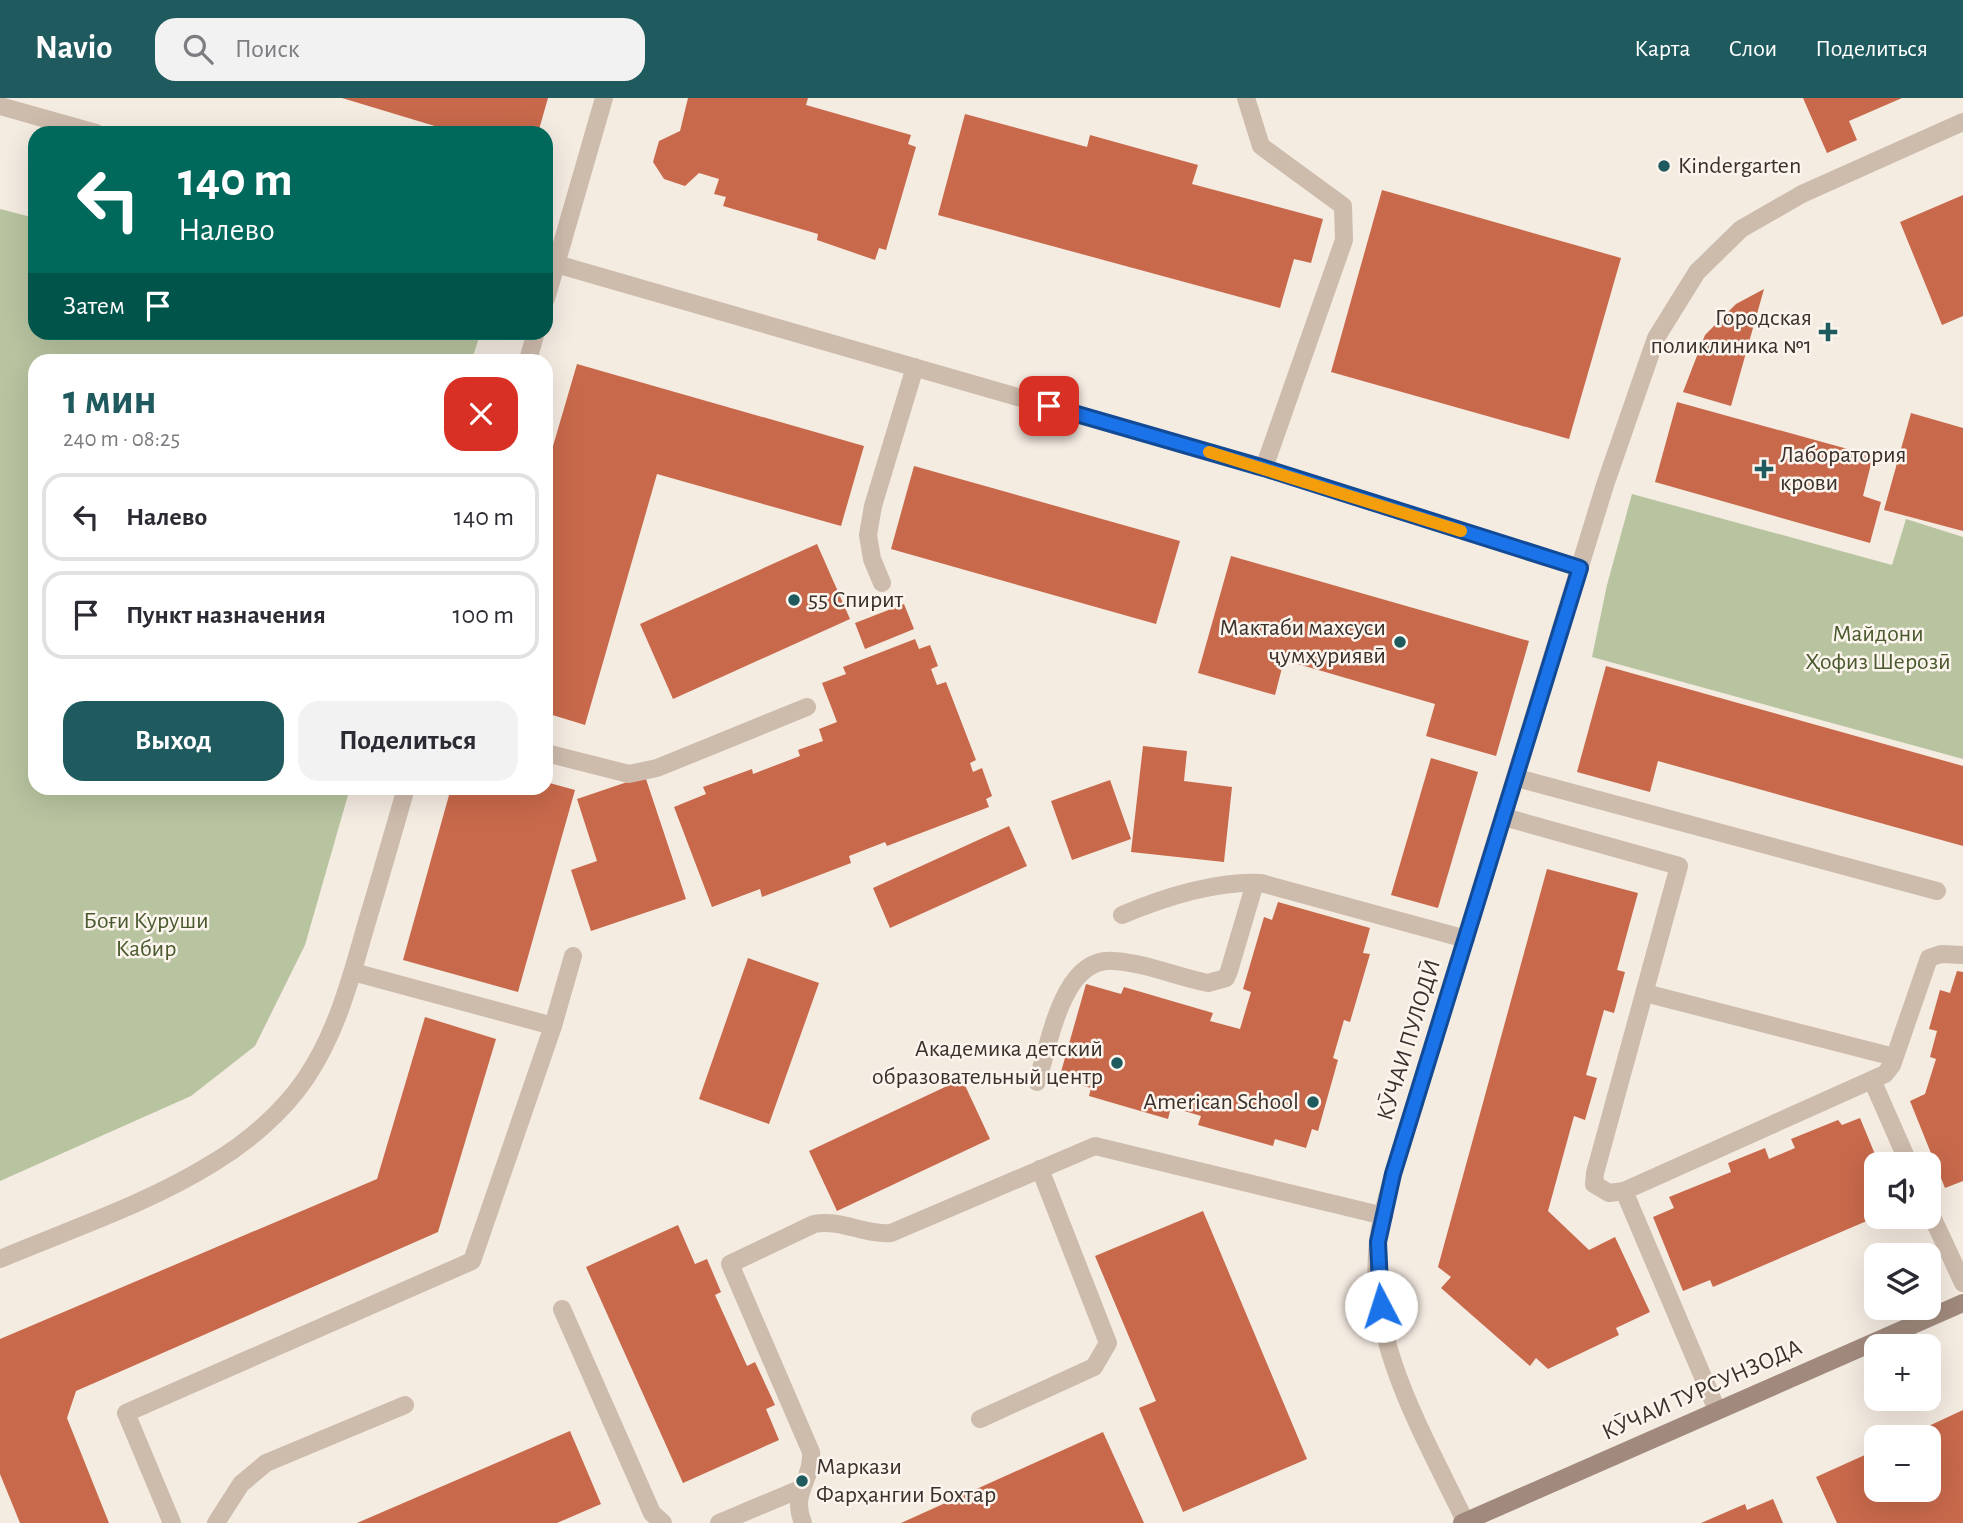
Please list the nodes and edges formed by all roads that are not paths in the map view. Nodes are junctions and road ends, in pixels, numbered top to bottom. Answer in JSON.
{"nodes":[{"id":1,"x":604,"y":98,"type":"edge"},
{"id":2,"x":1246,"y":98,"type":"edge"},
{"id":3,"x":0,"y":106,"type":"edge"},
{"id":4,"x":1963,"y":122,"type":"edge"},
{"id":5,"x":71,"y":126,"type":"edge"},
{"id":6,"x":553,"y":257,"type":"edge"},
{"id":7,"x":553,"y":264,"type":"edge"},
{"id":8,"x":915,"y":368,"type":"junction"},
{"id":9,"x":1264,"y":468,"type":"junction"},
{"id":10,"x":1580,"y":568,"type":"junction"},
{"id":11,"x":882,"y":583,"type":"dead end"},
{"id":12,"x":807,"y":707,"type":"dead end"},
{"id":13,"x":553,"y":755,"type":"edge"},
{"id":14,"x":1517,"y":778,"type":"junction"},
{"id":15,"x":404,"y":795,"type":"edge"},
{"id":16,"x":1504,"y":817,"type":"junction"},
{"id":17,"x":1255,"y":883,"type":"junction"},
{"id":18,"x":1937,"y":891,"type":"dead end"},
{"id":19,"x":1122,"y":915,"type":"dead end"},
{"id":20,"x":1466,"y":939,"type":"junction"},
{"id":21,"x":1963,"y":955,"type":"edge"},
{"id":22,"x":573,"y":956,"type":"dead end"},
{"id":23,"x":353,"y":972,"type":"junction"},
{"id":24,"x":1646,"y":993,"type":"junction"},
{"id":25,"x":553,"y":1026,"type":"junction"},
{"id":26,"x":1894,"y":1057,"type":"junction"},
{"id":27,"x":1872,"y":1080,"type":"junction"},
{"id":28,"x":1037,"y":1082,"type":"dead end"},
{"id":29,"x":1904,"y":1152,"type":"edge"},
{"id":30,"x":1040,"y":1169,"type":"junction"},
{"id":31,"x":1624,"y":1191,"type":"junction"},
{"id":32,"x":1384,"y":1216,"type":"junction"},
{"id":33,"x":1938,"y":1229,"type":"edge"},
{"id":34,"x":0,"y":1259,"type":"edge"},
{"id":35,"x":1963,"y":1283,"type":"edge"},
{"id":36,"x":1963,"y":1303,"type":"edge"},
{"id":37,"x":562,"y":1309,"type":"dead end"},
{"id":38,"x":405,"y":1405,"type":"dead end"},
{"id":39,"x":1717,"y":1410,"type":"junction"},
{"id":40,"x":980,"y":1419,"type":"dead end"},
{"id":41,"x":800,"y":1489,"type":"junction"},
{"id":42,"x":172,"y":1523,"type":"edge"},
{"id":43,"x":216,"y":1523,"type":"edge"},
{"id":44,"x":663,"y":1523,"type":"edge"},
{"id":45,"x":719,"y":1523,"type":"edge"},
{"id":46,"x":803,"y":1523,"type":"edge"},
{"id":47,"x":1464,"y":1523,"type":"edge"}],
"edges":[{"from":1,"to":6,"type":"street"},
{"from":2,"to":9,"type":"street"},
{"from":3,"to":5,"type":"street"},
{"from":4,"to":10,"type":"street","name":"КӮЧАИ ПУЛОДӢ"},
{"from":7,"to":8,"type":"street"},
{"from":8,"to":9,"type":"street"},
{"from":8,"to":11,"type":"street"},
{"from":9,"to":10,"type":"street"},
{"from":10,"to":14,"type":"street","name":"КӮЧАИ ПУЛОДӢ"},
{"from":12,"to":13,"type":"street"},
{"from":14,"to":16,"type":"street","name":"КӮЧАИ ПУЛОДӢ"},
{"from":14,"to":18,"type":"street"},
{"from":15,"to":23,"type":"street"},
{"from":16,"to":20,"type":"street","name":"КӮЧАИ ПУЛОДӢ"},
{"from":16,"to":24,"type":"street"},
{"from":17,"to":19,"type":"street"},
{"from":17,"to":20,"type":"street"},
{"from":17,"to":28,"type":"street"},
{"from":20,"to":32,"type":"street","name":"КӮЧАИ ПУЛОДӢ"},
{"from":21,"to":26,"type":"street"},
{"from":22,"to":25,"type":"street"},
{"from":23,"to":25,"type":"street"},
{"from":23,"to":34,"type":"street"},
{"from":24,"to":26,"type":"street"},
{"from":24,"to":31,"type":"street"},
{"from":25,"to":42,"type":"street"},
{"from":26,"to":27,"type":"street"},
{"from":27,"to":29,"type":"street"},
{"from":27,"to":31,"type":"street"},
{"from":30,"to":32,"type":"street"},
{"from":30,"to":40,"type":"street"},
{"from":30,"to":41,"type":"street"},
{"from":31,"to":39,"type":"street"},
{"from":32,"to":47,"type":"street","name":"КӮЧАИ ПУЛОДӢ"},
{"from":33,"to":35,"type":"street"},
{"from":36,"to":39,"type":"street","name":"КӮЧАИ ТУРСУНЗОДА"},
{"from":37,"to":44,"type":"street"},
{"from":38,"to":43,"type":"street"},
{"from":39,"to":47,"type":"street","name":"КӮЧАИ ТУРСУНЗОДА"},
{"from":41,"to":45,"type":"street"},
{"from":41,"to":46,"type":"street"}]}
